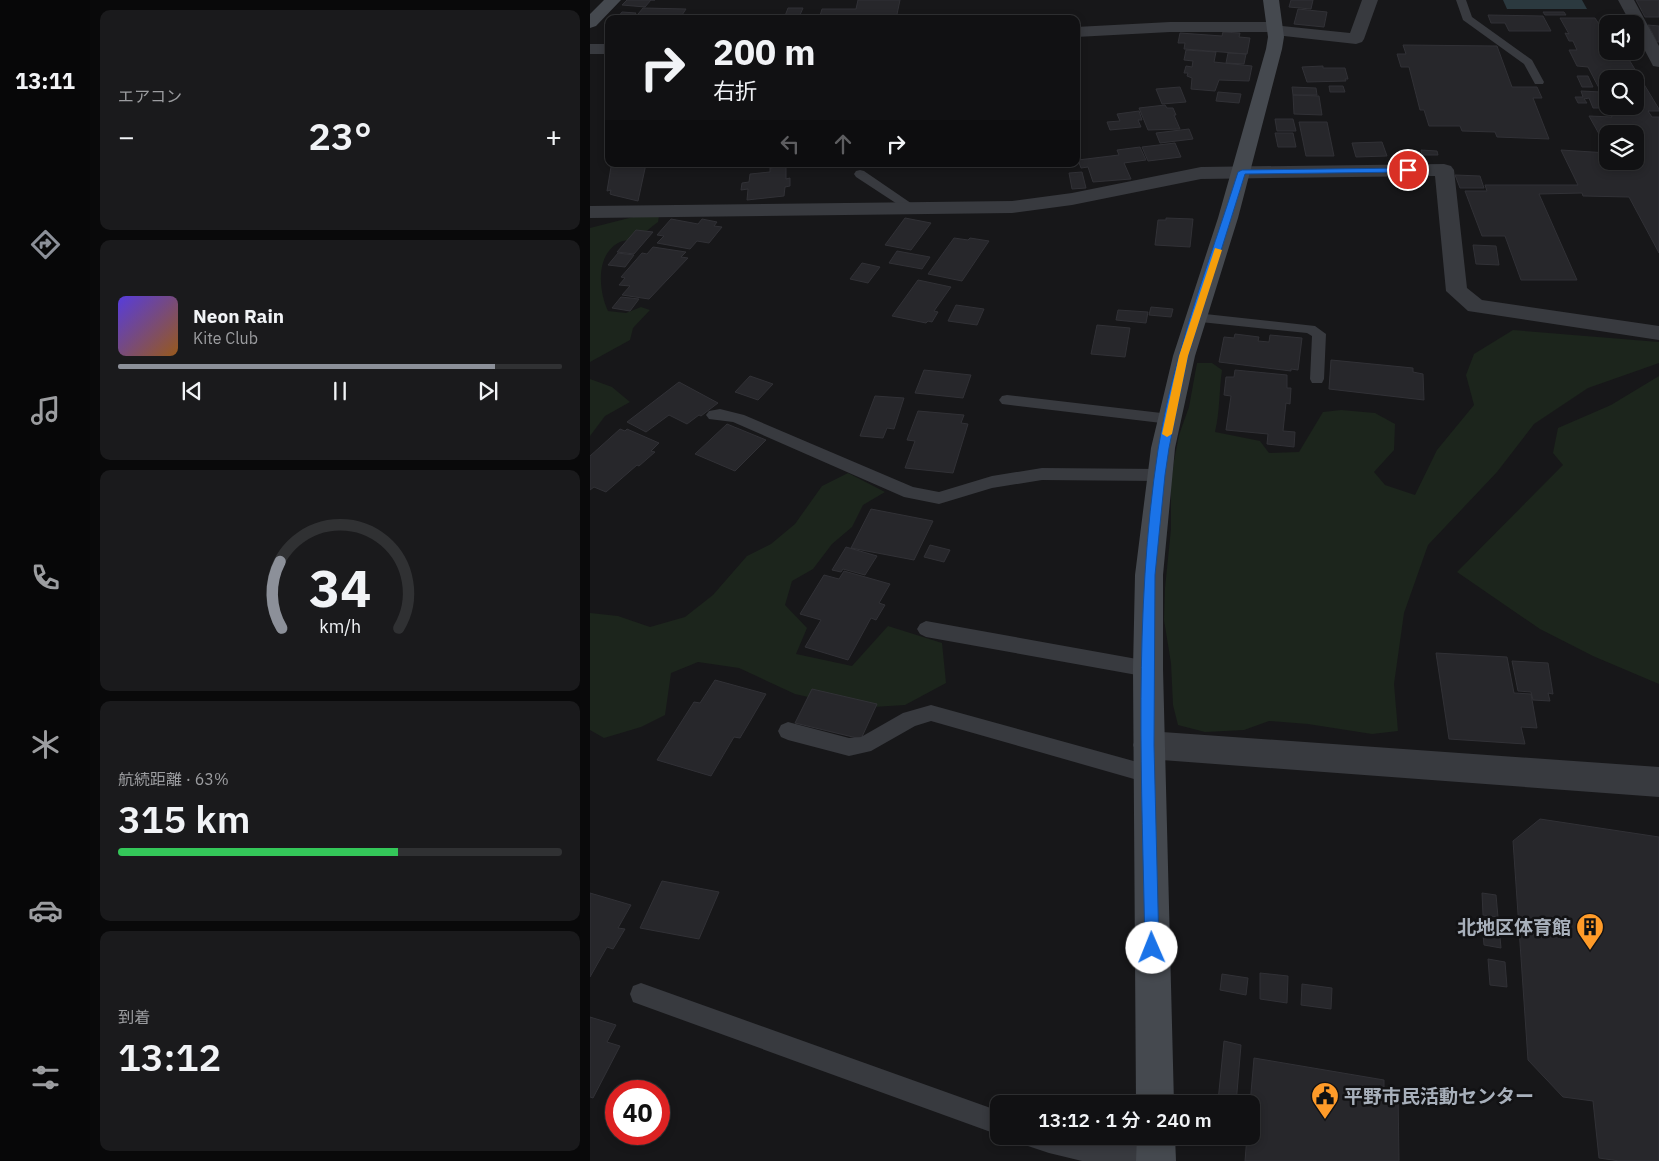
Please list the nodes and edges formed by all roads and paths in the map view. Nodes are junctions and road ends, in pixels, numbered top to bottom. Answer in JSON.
{"nodes":[{"id":1,"x":613,"y":0,"type":"edge"},
{"id":2,"x":1271,"y":0,"type":"edge"},
{"id":3,"x":1370,"y":0,"type":"edge"},
{"id":4,"x":1461,"y":0,"type":"edge"},
{"id":5,"x":1626,"y":0,"type":"edge"},
{"id":6,"x":590,"y":23,"type":"edge"},
{"id":7,"x":1275,"y":28,"type":"junction"},
{"id":8,"x":1080,"y":32,"type":"edge"},
{"id":9,"x":590,"y":49,"type":"edge"},
{"id":10,"x":605,"y":49,"type":"edge"},
{"id":11,"x":1659,"y":62,"type":"edge"},
{"id":12,"x":1539,"y":82,"type":"dead end"},
{"id":13,"x":1242,"y":172,"type":"junction"},
{"id":14,"x":860,"y":174,"type":"dead end"},
{"id":15,"x":915,"y":210,"type":"junction"},
{"id":16,"x":590,"y":212,"type":"edge"},
{"id":17,"x":1196,"y":318,"type":"junction"},
{"id":18,"x":1659,"y":333,"type":"edge"},
{"id":19,"x":1317,"y":379,"type":"dead end"},
{"id":20,"x":1007,"y":400,"type":"dead end"},
{"id":21,"x":714,"y":415,"type":"dead end"},
{"id":22,"x":1170,"y":419,"type":"junction"},
{"id":23,"x":1160,"y":475,"type":"junction"},
{"id":24,"x":926,"y":629,"type":"dead end"},
{"id":25,"x":1148,"y":669,"type":"junction"},
{"id":26,"x":788,"y":732,"type":"dead end"},
{"id":27,"x":1148,"y":759,"type":"junction"},
{"id":28,"x":1659,"y":782,"type":"edge"},
{"id":29,"x":641,"y":994,"type":"dead end"},
{"id":30,"x":1155,"y":1095,"type":"edge"},
{"id":31,"x":990,"y":1120,"type":"edge"},
{"id":32,"x":1060,"y":1145,"type":"edge"},
{"id":33,"x":1156,"y":1151,"type":"edge"}],
"edges":[{"from":1,"to":6,"type":"street"},
{"from":2,"to":7,"type":"street"},
{"from":3,"to":7,"type":"street"},
{"from":4,"to":12,"type":"lane"},
{"from":5,"to":11,"type":"street"},
{"from":7,"to":8,"type":"street"},
{"from":7,"to":13,"type":"street"},
{"from":9,"to":10,"type":"street"},
{"from":13,"to":15,"type":"street"},
{"from":13,"to":17,"type":"street"},
{"from":13,"to":18,"type":"street"},
{"from":14,"to":15,"type":"lane"},
{"from":15,"to":16,"type":"street"},
{"from":17,"to":19,"type":"lane"},
{"from":17,"to":22,"type":"street"},
{"from":20,"to":22,"type":"lane"},
{"from":21,"to":23,"type":"lane"},
{"from":22,"to":23,"type":"street"},
{"from":23,"to":25,"type":"street"},
{"from":24,"to":25,"type":"lane"},
{"from":25,"to":27,"type":"street"},
{"from":26,"to":27,"type":"lane"},
{"from":27,"to":28,"type":"street"},
{"from":27,"to":30,"type":"street"},
{"from":29,"to":31,"type":"lane"},
{"from":32,"to":33,"type":"lane"}]}
